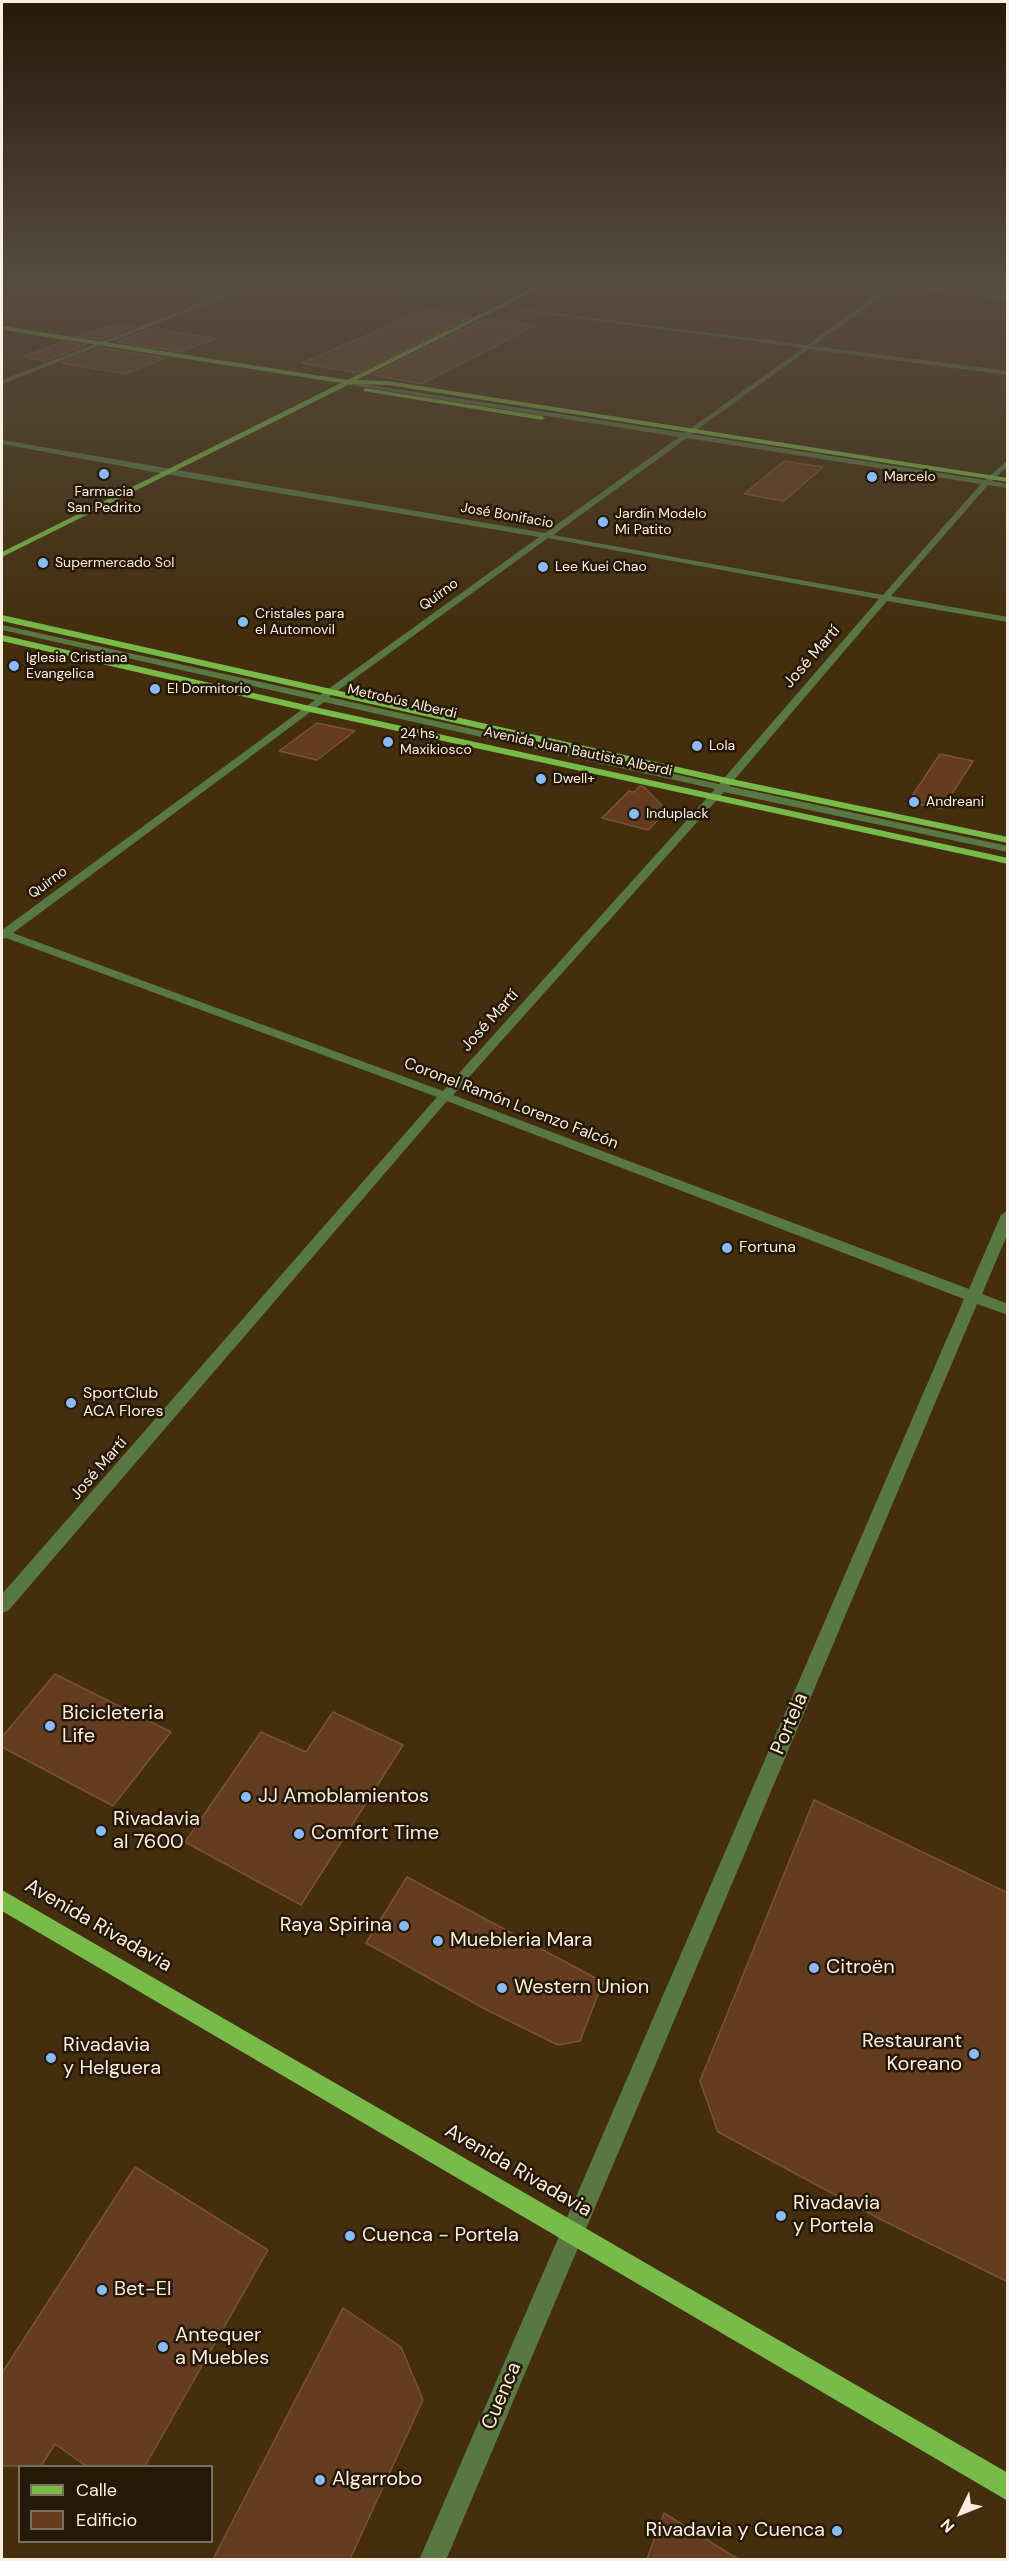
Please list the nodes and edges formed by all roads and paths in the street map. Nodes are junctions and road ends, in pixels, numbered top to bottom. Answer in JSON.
{"nodes":[{"id":1,"x":306,"y":402,"type":"edge"},
{"id":2,"x":439,"y":402,"type":"edge"},
{"id":3,"x":490,"y":402,"type":"edge"},
{"id":4,"x":731,"y":402,"type":"edge"},
{"id":5,"x":684,"y":435,"type":"junction"},
{"id":6,"x":2,"y":442,"type":"edge"},
{"id":7,"x":1008,"y":462,"type":"edge"},
{"id":8,"x":165,"y":472,"type":"junction"},
{"id":9,"x":1008,"y":480,"type":"edge"},
{"id":10,"x":988,"y":482,"type":"junction"},
{"id":11,"x":1008,"y":488,"type":"edge"},
{"id":12,"x":547,"y":536,"type":"junction"},
{"id":13,"x":2,"y":555,"type":"edge"},
{"id":14,"x":884,"y":599,"type":"junction"},
{"id":15,"x":2,"y":618,"type":"edge"},
{"id":16,"x":1008,"y":620,"type":"edge"},
{"id":17,"x":2,"y":627,"type":"edge"},
{"id":18,"x":2,"y":638,"type":"edge"},
{"id":19,"x":327,"y":694,"type":"junction"},
{"id":20,"x":310,"y":709,"type":"junction"},
{"id":21,"x":721,"y":789,"type":"junction"},
{"id":22,"x":1008,"y":840,"type":"edge"},
{"id":23,"x":1008,"y":849,"type":"edge"},
{"id":24,"x":1008,"y":861,"type":"edge"},
{"id":25,"x":2,"y":934,"type":"edge"},
{"id":26,"x":445,"y":1096,"type":"junction"},
{"id":27,"x":1008,"y":1215,"type":"edge"},
{"id":28,"x":973,"y":1297,"type":"junction"},
{"id":29,"x":1008,"y":1310,"type":"edge"},
{"id":30,"x":2,"y":1606,"type":"edge"},
{"id":31,"x":2,"y":1900,"type":"edge"},
{"id":32,"x":573,"y":2232,"type":"junction"},
{"id":33,"x":1008,"y":2488,"type":"edge"},
{"id":34,"x":432,"y":2559,"type":"edge"}],
"edges":[{"from":1,"to":8,"type":"main road"},
{"from":2,"to":5,"type":"main road"},
{"from":3,"to":5,"type":"main road"},
{"from":4,"to":5,"type":"street","name":"Quirno"},
{"from":5,"to":10,"type":"main road"},
{"from":5,"to":10,"type":"main road"},
{"from":5,"to":12,"type":"street","name":"Quirno"},
{"from":6,"to":8,"type":"street","name":"José Bonifacio"},
{"from":7,"to":10,"type":"street","name":"José Martí"},
{"from":8,"to":12,"type":"street","name":"José Bonifacio"},
{"from":8,"to":13,"type":"main road"},
{"from":9,"to":10,"type":"main road"},
{"from":10,"to":11,"type":"main road"},
{"from":10,"to":14,"type":"street","name":"José Martí"},
{"from":12,"to":14,"type":"street","name":"José Bonifacio"},
{"from":12,"to":19,"type":"street","name":"Quirno"},
{"from":14,"to":16,"type":"street","name":"José Bonifacio"},
{"from":14,"to":21,"type":"street","name":"José Martí"},
{"from":15,"to":19,"type":"main road"},
{"from":17,"to":19,"type":"street","name":"Metrobús Alberdi"},
{"from":18,"to":20,"type":"main road","name":"Avenida Juan Bautista Alberdi"},
{"from":19,"to":20,"type":"street","name":"Quirno"},
{"from":19,"to":21,"type":"street","name":"Metrobús Alberdi"},
{"from":20,"to":21,"type":"main road","name":"Avenida Juan Bautista Alberdi"},
{"from":20,"to":25,"type":"street","name":"Quirno"},
{"from":21,"to":22,"type":"main road","name":"Avenida Juan Bautista Alberdi"},
{"from":21,"to":23,"type":"street","name":"Metrobús Alberdi"},
{"from":21,"to":24,"type":"main road","name":"Avenida Juan Bautista Alberdi"},
{"from":21,"to":26,"type":"street","name":"José Martí"},
{"from":25,"to":26,"type":"street","name":"Coronel Ramón Lorenzo Falcón"},
{"from":26,"to":28,"type":"street","name":"Coronel Ramón Lorenzo Falcón"},
{"from":26,"to":30,"type":"street","name":"José Martí"},
{"from":27,"to":28,"type":"street","name":"Portela"},
{"from":28,"to":29,"type":"street","name":"Coronel Ramón Lorenzo Falcón"},
{"from":28,"to":32,"type":"street","name":"Portela"},
{"from":31,"to":32,"type":"main road","name":"Avenida Rivadavia"},
{"from":32,"to":33,"type":"main road","name":"Avenida Rivadavia"},
{"from":32,"to":34,"type":"street","name":"Cuenca"}]}
